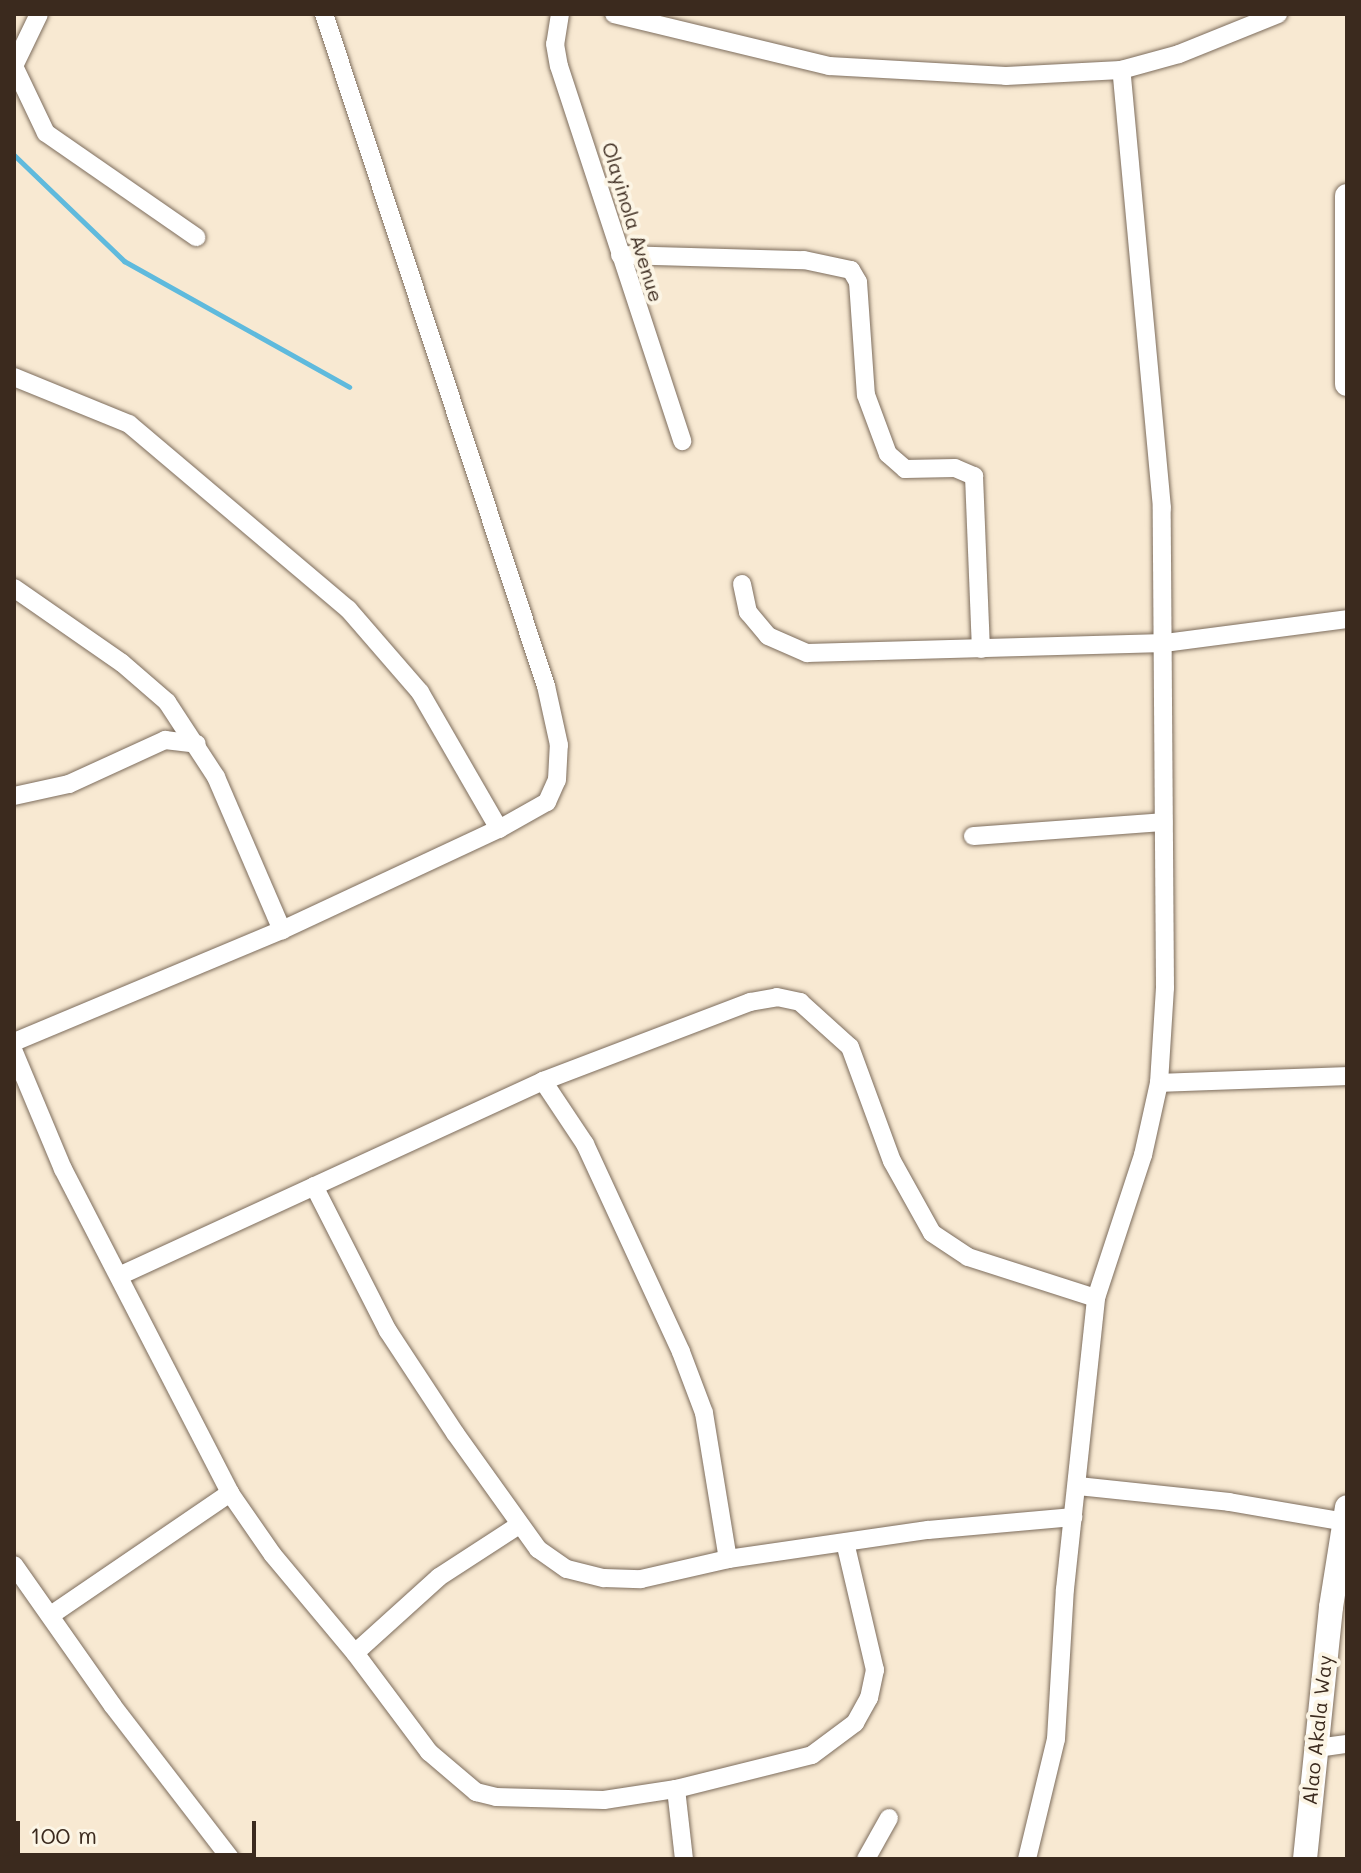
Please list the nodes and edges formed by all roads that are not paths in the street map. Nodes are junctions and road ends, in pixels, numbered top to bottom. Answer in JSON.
{"nodes":[{"id":1,"x":39,"y":14,"type":"edge"},
{"id":2,"x":324,"y":14,"type":"edge"},
{"id":3,"x":560,"y":14,"type":"edge"},
{"id":4,"x":614,"y":14,"type":"edge"},
{"id":5,"x":1278,"y":14,"type":"edge"},
{"id":6,"x":1121,"y":70,"type":"junction"},
{"id":7,"x":1347,"y":196,"type":"edge"},
{"id":8,"x":196,"y":237,"type":"dead end"},
{"id":9,"x":1346,"y":243,"type":"edge"},
{"id":10,"x":620,"y":255,"type":"junction"},
{"id":11,"x":14,"y":377,"type":"edge"},
{"id":12,"x":1347,"y":384,"type":"edge"},
{"id":13,"x":682,"y":441,"type":"dead end"},
{"id":14,"x":742,"y":584,"type":"dead end"},
{"id":15,"x":14,"y":588,"type":"edge"},
{"id":16,"x":1347,"y":619,"type":"edge"},
{"id":17,"x":1165,"y":643,"type":"junction"},
{"id":18,"x":981,"y":649,"type":"junction"},
{"id":19,"x":197,"y":744,"type":"junction"},
{"id":20,"x":14,"y":796,"type":"edge"},
{"id":21,"x":1163,"y":822,"type":"junction"},
{"id":22,"x":499,"y":829,"type":"junction"},
{"id":23,"x":973,"y":836,"type":"dead end"},
{"id":24,"x":282,"y":930,"type":"junction"},
{"id":25,"x":14,"y":1042,"type":"edge"},
{"id":26,"x":14,"y":1052,"type":"edge"},
{"id":27,"x":1347,"y":1076,"type":"edge"},
{"id":28,"x":543,"y":1081,"type":"junction"},
{"id":29,"x":1159,"y":1083,"type":"junction"},
{"id":30,"x":314,"y":1186,"type":"junction"},
{"id":31,"x":119,"y":1276,"type":"junction"},
{"id":32,"x":1096,"y":1298,"type":"junction"},
{"id":33,"x":1078,"y":1486,"type":"junction"},
{"id":34,"x":230,"y":1493,"type":"junction"},
{"id":35,"x":1347,"y":1507,"type":"edge"},
{"id":36,"x":1073,"y":1517,"type":"junction"},
{"id":37,"x":519,"y":1525,"type":"junction"},
{"id":38,"x":1345,"y":1535,"type":"edge"},
{"id":39,"x":845,"y":1542,"type":"junction"},
{"id":40,"x":728,"y":1559,"type":"junction"},
{"id":41,"x":14,"y":1565,"type":"edge"},
{"id":42,"x":51,"y":1615,"type":"junction"},
{"id":43,"x":1337,"y":1639,"type":"edge"},
{"id":44,"x":355,"y":1653,"type":"junction"},
{"id":45,"x":1347,"y":1744,"type":"edge"},
{"id":46,"x":1317,"y":1748,"type":"junction"},
{"id":47,"x":676,"y":1789,"type":"junction"},
{"id":48,"x":889,"y":1818,"type":"dead end"},
{"id":49,"x":231,"y":1859,"type":"edge"},
{"id":50,"x":684,"y":1859,"type":"edge"},
{"id":51,"x":866,"y":1859,"type":"edge"},
{"id":52,"x":1027,"y":1859,"type":"edge"},
{"id":53,"x":1305,"y":1859,"type":"edge"}],
"edges":[{"from":1,"to":8,"type":"street"},
{"from":2,"to":22,"type":"street"},
{"from":3,"to":10,"type":"street","name":"Olayinola Avenue"},
{"from":4,"to":6,"type":"street"},
{"from":5,"to":6,"type":"street"},
{"from":6,"to":17,"type":"street"},
{"from":7,"to":9,"type":"street"},
{"from":9,"to":12,"type":"street"},
{"from":10,"to":13,"type":"street","name":"Olayinola Avenue"},
{"from":10,"to":18,"type":"street"},
{"from":11,"to":22,"type":"street"},
{"from":14,"to":18,"type":"street"},
{"from":15,"to":19,"type":"street"},
{"from":16,"to":17,"type":"street"},
{"from":17,"to":18,"type":"street"},
{"from":17,"to":21,"type":"street"},
{"from":19,"to":20,"type":"street"},
{"from":19,"to":24,"type":"street"},
{"from":21,"to":23,"type":"street"},
{"from":21,"to":29,"type":"street"},
{"from":22,"to":24,"type":"street"},
{"from":24,"to":25,"type":"street"},
{"from":26,"to":31,"type":"street"},
{"from":27,"to":29,"type":"street"},
{"from":28,"to":30,"type":"street"},
{"from":28,"to":32,"type":"street"},
{"from":28,"to":40,"type":"street"},
{"from":29,"to":32,"type":"street"},
{"from":30,"to":31,"type":"street"},
{"from":30,"to":37,"type":"street"},
{"from":31,"to":34,"type":"street"},
{"from":32,"to":33,"type":"street"},
{"from":33,"to":36,"type":"street"},
{"from":33,"to":38,"type":"street"},
{"from":34,"to":42,"type":"street"},
{"from":34,"to":44,"type":"street"},
{"from":35,"to":38,"type":"street","name":"Alao Akala Way"},
{"from":36,"to":39,"type":"street"},
{"from":36,"to":52,"type":"street"},
{"from":37,"to":40,"type":"street"},
{"from":37,"to":44,"type":"street"},
{"from":38,"to":43,"type":"street","name":"Alao Akala Way"},
{"from":39,"to":40,"type":"street"},
{"from":39,"to":47,"type":"street"},
{"from":41,"to":42,"type":"street"},
{"from":42,"to":49,"type":"street"},
{"from":43,"to":46,"type":"street","name":"Alao Akala Way"},
{"from":44,"to":47,"type":"street"},
{"from":45,"to":46,"type":"street"},
{"from":46,"to":53,"type":"street","name":"Alao Akala Way"},
{"from":47,"to":50,"type":"street"},
{"from":48,"to":51,"type":"street"}]}
